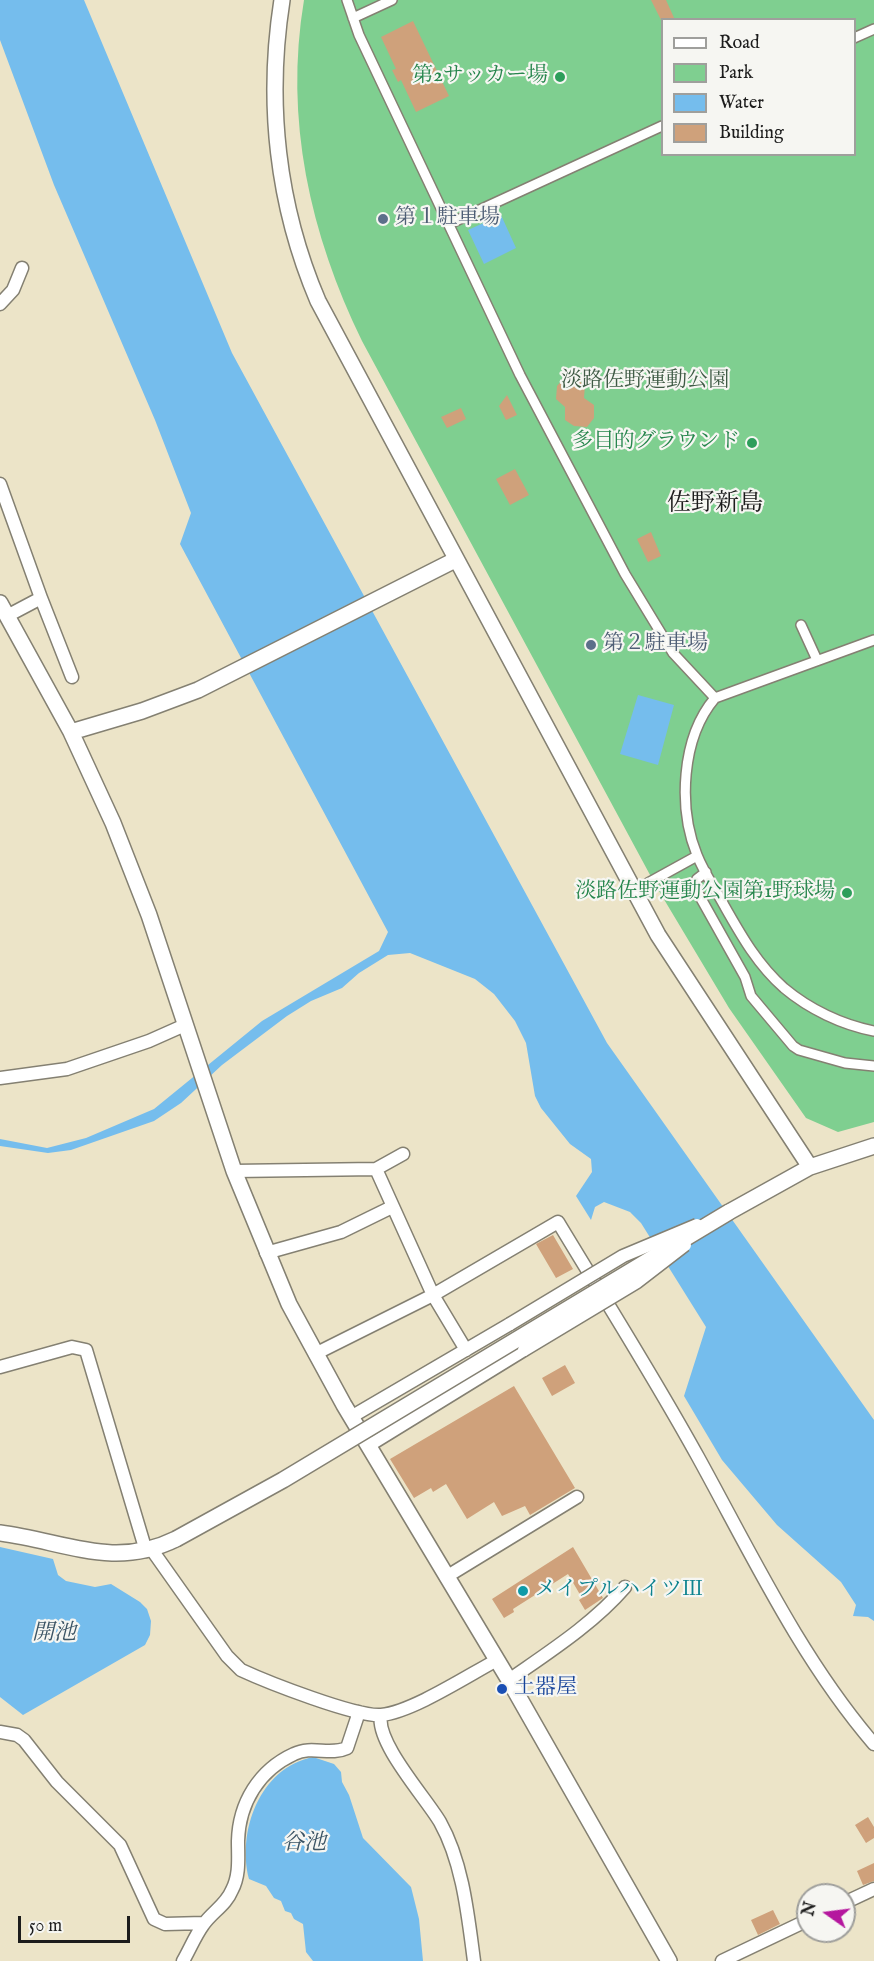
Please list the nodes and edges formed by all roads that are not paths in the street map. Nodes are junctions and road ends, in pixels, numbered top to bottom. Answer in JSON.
{"nodes":[{"id":1,"x":282,"y":0,"type":"edge"},
{"id":2,"x":347,"y":0,"type":"edge"},
{"id":3,"x":392,"y":0,"type":"edge"},
{"id":4,"x":353,"y":18,"type":"junction"},
{"id":5,"x":874,"y":28,"type":"edge"},
{"id":6,"x":856,"y":37,"type":"edge"},
{"id":7,"x":661,"y":127,"type":"edge"},
{"id":8,"x":449,"y":224,"type":"junction"},
{"id":9,"x":21,"y":268,"type":"dead end"},
{"id":10,"x":0,"y":304,"type":"edge"},
{"id":11,"x":0,"y":484,"type":"edge"},
{"id":12,"x":455,"y":560,"type":"junction"},
{"id":13,"x":41,"y":598,"type":"junction"},
{"id":14,"x":3,"y":609,"type":"edge"},
{"id":15,"x":801,"y":624,"type":"dead end"},
{"id":16,"x":874,"y":640,"type":"edge"},
{"id":17,"x":817,"y":660,"type":"junction"},
{"id":18,"x":72,"y":677,"type":"dead end"},
{"id":19,"x":715,"y":698,"type":"junction"},
{"id":20,"x":71,"y":732,"type":"junction"},
{"id":21,"x":697,"y":856,"type":"junction"},
{"id":22,"x":706,"y":872,"type":"junction"},
{"id":23,"x":648,"y":882,"type":"dead end"},
{"id":24,"x":185,"y":1024,"type":"junction"},
{"id":25,"x":874,"y":1031,"type":"edge"},
{"id":26,"x":874,"y":1066,"type":"edge"},
{"id":27,"x":0,"y":1078,"type":"edge"},
{"id":28,"x":874,"y":1146,"type":"edge"},
{"id":29,"x":403,"y":1154,"type":"dead end"},
{"id":30,"x":810,"y":1167,"type":"junction"},
{"id":31,"x":375,"y":1169,"type":"junction"},
{"id":32,"x":234,"y":1171,"type":"junction"},
{"id":33,"x":392,"y":1207,"type":"junction"},
{"id":34,"x":729,"y":1212,"type":"junction"},
{"id":35,"x":266,"y":1253,"type":"junction"},
{"id":36,"x":433,"y":1296,"type":"junction"},
{"id":37,"x":466,"y":1350,"type":"junction"},
{"id":38,"x":315,"y":1354,"type":"junction"},
{"id":39,"x":0,"y":1367,"type":"edge"},
{"id":40,"x":351,"y":1417,"type":"junction"},
{"id":41,"x":368,"y":1446,"type":"junction"},
{"id":42,"x":577,"y":1497,"type":"dead end"},
{"id":43,"x":0,"y":1533,"type":"edge"},
{"id":44,"x":149,"y":1551,"type":"junction"},
{"id":45,"x":446,"y":1577,"type":"junction"},
{"id":46,"x":625,"y":1587,"type":"dead end"},
{"id":47,"x":497,"y":1660,"type":"junction"},
{"id":48,"x":509,"y":1680,"type":"junction"},
{"id":49,"x":359,"y":1712,"type":"junction"},
{"id":50,"x":381,"y":1715,"type":"junction"},
{"id":51,"x":0,"y":1732,"type":"edge"},
{"id":52,"x":874,"y":1744,"type":"edge"},
{"id":53,"x":874,"y":1889,"type":"edge"},
{"id":54,"x":856,"y":1897,"type":"edge"},
{"id":55,"x":204,"y":1923,"type":"junction"},
{"id":56,"x":796,"y":1926,"type":"edge"},
{"id":57,"x":183,"y":1961,"type":"edge"},
{"id":58,"x":474,"y":1961,"type":"edge"},
{"id":59,"x":669,"y":1961,"type":"edge"},
{"id":60,"x":722,"y":1961,"type":"edge"}],
"edges":[{"from":1,"to":12,"type":"street"},
{"from":2,"to":4,"type":"street"},
{"from":3,"to":4,"type":"street"},
{"from":4,"to":8,"type":"street"},
{"from":5,"to":6,"type":"street"},
{"from":7,"to":8,"type":"street"},
{"from":8,"to":19,"type":"street"},
{"from":9,"to":10,"type":"street"},
{"from":11,"to":13,"type":"street"},
{"from":12,"to":20,"type":"street"},
{"from":12,"to":30,"type":"street"},
{"from":13,"to":14,"type":"street"},
{"from":13,"to":18,"type":"street"},
{"from":14,"to":20,"type":"street"},
{"from":15,"to":17,"type":"street"},
{"from":16,"to":17,"type":"street"},
{"from":17,"to":19,"type":"street"},
{"from":19,"to":21,"type":"street"},
{"from":20,"to":24,"type":"street"},
{"from":21,"to":22,"type":"street"},
{"from":21,"to":23,"type":"street"},
{"from":22,"to":25,"type":"street"},
{"from":22,"to":26,"type":"street"},
{"from":24,"to":27,"type":"street"},
{"from":24,"to":32,"type":"street"},
{"from":28,"to":30,"type":"street"},
{"from":29,"to":31,"type":"street"},
{"from":30,"to":34,"type":"street"},
{"from":31,"to":32,"type":"street"},
{"from":31,"to":33,"type":"street"},
{"from":32,"to":35,"type":"street"},
{"from":33,"to":35,"type":"street"},
{"from":33,"to":36,"type":"street"},
{"from":34,"to":37,"type":"street","bridge":true},
{"from":34,"to":41,"type":"street","bridge":true},
{"from":34,"to":44,"type":"street","bridge":true},
{"from":35,"to":38,"type":"street"},
{"from":36,"to":37,"type":"street"},
{"from":36,"to":38,"type":"street"},
{"from":36,"to":52,"type":"street"},
{"from":37,"to":40,"type":"street"},
{"from":38,"to":40,"type":"street"},
{"from":39,"to":44,"type":"street"},
{"from":40,"to":41,"type":"street"},
{"from":41,"to":45,"type":"street"},
{"from":42,"to":45,"type":"street"},
{"from":43,"to":44,"type":"street"},
{"from":44,"to":49,"type":"street"},
{"from":45,"to":47,"type":"street"},
{"from":46,"to":48,"type":"street"},
{"from":47,"to":48,"type":"street"},
{"from":47,"to":50,"type":"street"},
{"from":48,"to":59,"type":"street"},
{"from":49,"to":50,"type":"street"},
{"from":49,"to":55,"type":"street"},
{"from":50,"to":58,"type":"street"},
{"from":51,"to":55,"type":"street"},
{"from":53,"to":54,"type":"street"},
{"from":55,"to":57,"type":"street"},
{"from":56,"to":60,"type":"street"}]}
